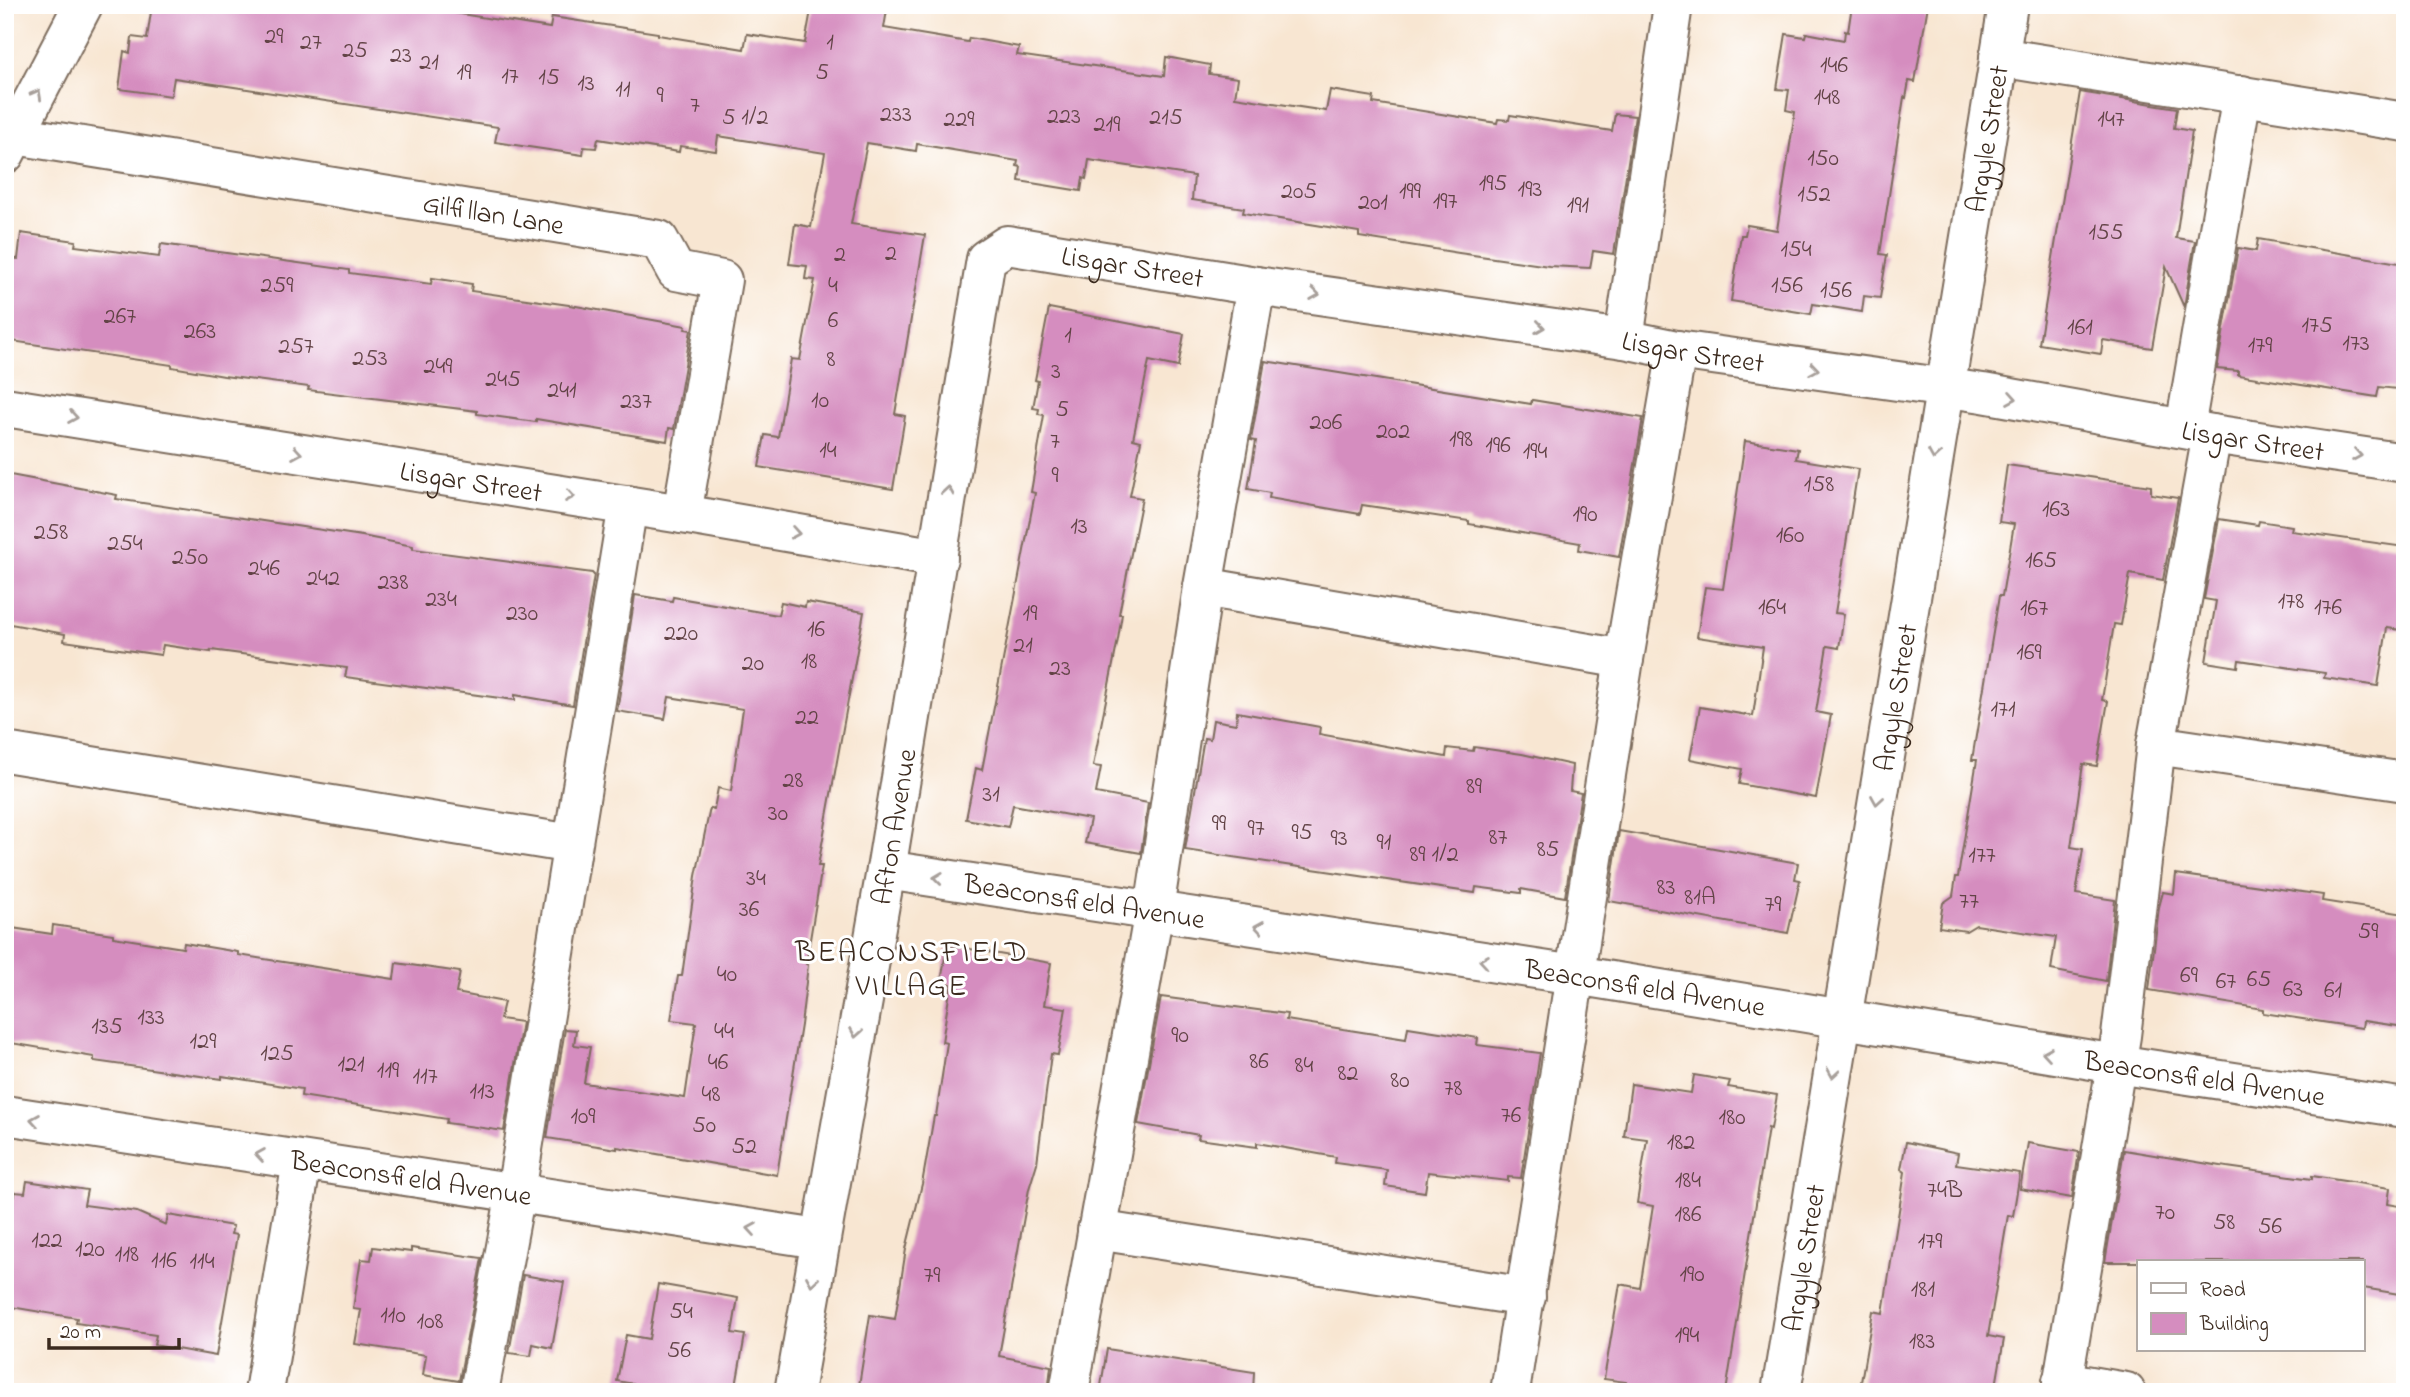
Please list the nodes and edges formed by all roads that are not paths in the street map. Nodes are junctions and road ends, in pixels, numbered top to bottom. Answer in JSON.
{"nodes":[{"id":1,"x":83,"y":5,"type":"edge"},
{"id":2,"x":2008,"y":5,"type":"edge"},
{"id":3,"x":1666,"y":6,"type":"edge"},
{"id":4,"x":1999,"y":57,"type":"junction"},
{"id":5,"x":2242,"y":95,"type":"junction"},
{"id":6,"x":2405,"y":122,"type":"edge"},
{"id":7,"x":10,"y":145,"type":"edge"},
{"id":8,"x":986,"y":259,"type":"joint"},
{"id":9,"x":1256,"y":286,"type":"junction"},
{"id":10,"x":1624,"y":340,"type":"junction"},
{"id":11,"x":1677,"y":350,"type":"junction"},
{"id":12,"x":1944,"y":387,"type":"junction"},
{"id":13,"x":5,"y":407,"type":"edge"},
{"id":14,"x":2198,"y":431,"type":"junction"},
{"id":15,"x":2405,"y":463,"type":"edge"},
{"id":16,"x":628,"y":505,"type":"junction"},
{"id":17,"x":682,"y":514,"type":"junction"},
{"id":18,"x":938,"y":558,"type":"junction"},
{"id":19,"x":1203,"y":587,"type":"junction"},
{"id":20,"x":1624,"y":659,"type":"junction"},
{"id":21,"x":2157,"y":745,"type":"junction"},
{"id":22,"x":5,"y":752,"type":"edge"},
{"id":23,"x":2405,"y":782,"type":"edge"},
{"id":24,"x":572,"y":845,"type":"junction"},
{"id":25,"x":886,"y":870,"type":"junction"},
{"id":26,"x":1154,"y":910,"type":"junction"},
{"id":27,"x":1575,"y":975,"type":"junction"},
{"id":28,"x":1842,"y":1019,"type":"junction"},
{"id":29,"x":2116,"y":1064,"type":"junction"},
{"id":30,"x":2405,"y":1108,"type":"edge"},
{"id":31,"x":5,"y":1115,"type":"edge"},
{"id":32,"x":302,"y":1161,"type":"junction"},
{"id":33,"x":516,"y":1192,"type":"junction"},
{"id":34,"x":1097,"y":1230,"type":"junction"},
{"id":35,"x":819,"y":1239,"type":"junction"},
{"id":36,"x":1526,"y":1297,"type":"junction"},
{"id":37,"x":2062,"y":1387,"type":"edge"},
{"id":38,"x":264,"y":1392,"type":"edge"},
{"id":39,"x":479,"y":1392,"type":"edge"},
{"id":40,"x":793,"y":1392,"type":"edge"},
{"id":41,"x":1069,"y":1392,"type":"edge"},
{"id":42,"x":1510,"y":1392,"type":"edge"},
{"id":43,"x":1781,"y":1392,"type":"edge"},
{"id":44,"x":2126,"y":1392,"type":"edge"}],
"edges":[{"from":7,"to":1,"type":"street","one_way":true},
{"from":2,"to":4,"type":"street","name":"Argyle Street"},
{"from":3,"to":10,"type":"street"},
{"from":4,"to":5,"type":"street"},
{"from":4,"to":12,"type":"street","name":"Argyle Street"},
{"from":5,"to":6,"type":"street"},
{"from":5,"to":14,"type":"street"},
{"from":7,"to":17,"type":"street","name":"Gilfillan Lane"},
{"from":8,"to":9,"type":"street","name":"Lisgar Street"},
{"from":18,"to":8,"type":"street","name":"Afton Avenue","one_way":true},
{"from":9,"to":10,"type":"street","name":"Lisgar Street","one_way":true},
{"from":9,"to":19,"type":"street"},
{"from":10,"to":11,"type":"street","name":"Lisgar Street"},
{"from":11,"to":12,"type":"street","name":"Lisgar Street","one_way":true},
{"from":11,"to":20,"type":"street"},
{"from":12,"to":14,"type":"street","name":"Lisgar Street","one_way":true},
{"from":12,"to":28,"type":"street","name":"Argyle Street","one_way":true},
{"from":13,"to":16,"type":"street","name":"Lisgar Street","one_way":true},
{"from":14,"to":15,"type":"street","name":"Lisgar Street","one_way":true},
{"from":14,"to":21,"type":"street"},
{"from":16,"to":17,"type":"street","name":"Lisgar Street"},
{"from":16,"to":24,"type":"street"},
{"from":17,"to":18,"type":"street","name":"Lisgar Street","one_way":true},
{"from":18,"to":25,"type":"street","name":"Afton Avenue"},
{"from":19,"to":20,"type":"street"},
{"from":19,"to":26,"type":"street"},
{"from":20,"to":27,"type":"street"},
{"from":21,"to":23,"type":"street"},
{"from":21,"to":29,"type":"street"},
{"from":22,"to":24,"type":"street"},
{"from":24,"to":33,"type":"street"},
{"from":26,"to":25,"type":"street","name":"Beaconsfield Avenue","one_way":true},
{"from":25,"to":35,"type":"street","name":"Afton Avenue","one_way":true},
{"from":27,"to":26,"type":"street","name":"Beaconsfield Avenue","one_way":true},
{"from":26,"to":34,"type":"street"},
{"from":27,"to":28,"type":"street","name":"Beaconsfield Avenue"},
{"from":27,"to":36,"type":"street"},
{"from":29,"to":28,"type":"street","name":"Beaconsfield Avenue","one_way":true},
{"from":28,"to":43,"type":"street","name":"Argyle Street","one_way":true},
{"from":29,"to":30,"type":"street","name":"Beaconsfield Avenue"},
{"from":29,"to":37,"type":"street"},
{"from":32,"to":31,"type":"street","name":"Beaconsfield Avenue","one_way":true},
{"from":32,"to":33,"type":"street","name":"Beaconsfield Avenue"},
{"from":32,"to":38,"type":"street"},
{"from":35,"to":33,"type":"street","name":"Beaconsfield Avenue","one_way":true},
{"from":33,"to":39,"type":"street"},
{"from":34,"to":36,"type":"street"},
{"from":34,"to":41,"type":"street"},
{"from":35,"to":40,"type":"street","name":"Afton Avenue","one_way":true},
{"from":36,"to":42,"type":"street"},
{"from":37,"to":44,"type":"street"}]}
